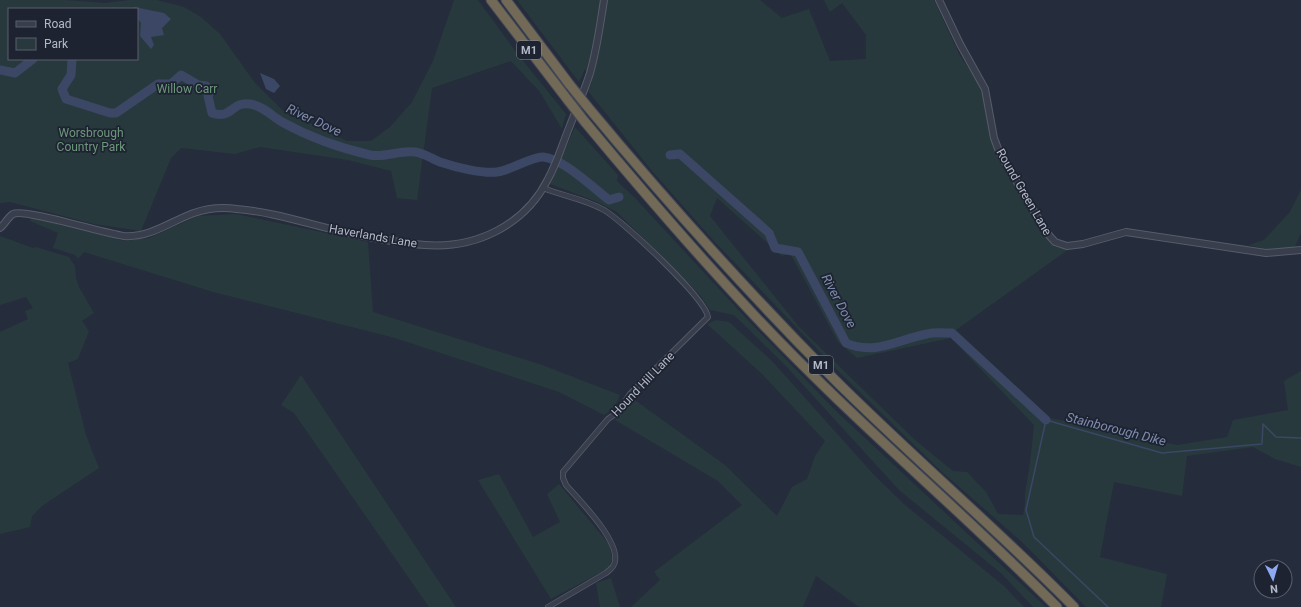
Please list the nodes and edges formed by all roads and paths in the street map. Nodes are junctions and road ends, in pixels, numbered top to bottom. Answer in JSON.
{"nodes":[{"id":1,"x":491,"y":0,"type":"edge"},
{"id":2,"x":506,"y":0,"type":"edge"},
{"id":3,"x":604,"y":0,"type":"edge"},
{"id":4,"x":939,"y":0,"type":"edge"},
{"id":5,"x":543,"y":188,"type":"junction"},
{"id":6,"x":0,"y":228,"type":"edge"},
{"id":7,"x":1301,"y":250,"type":"edge"},
{"id":8,"x":548,"y":607,"type":"edge"},
{"id":9,"x":1057,"y":607,"type":"edge"},
{"id":10,"x":1074,"y":607,"type":"edge"}],
"edges":[{"from":1,"to":9,"type":"highway","number":"M1","bridge":true},
{"from":2,"to":10,"type":"highway","number":"M1","bridge":true},
{"from":3,"to":5,"type":"street","name":"Haverlands Lane"},
{"from":4,"to":7,"type":"street","name":"Round Green Lane"},
{"from":5,"to":6,"type":"street","name":"Haverlands Lane"},
{"from":5,"to":8,"type":"street","name":"Hound Hill Lane"}]}
